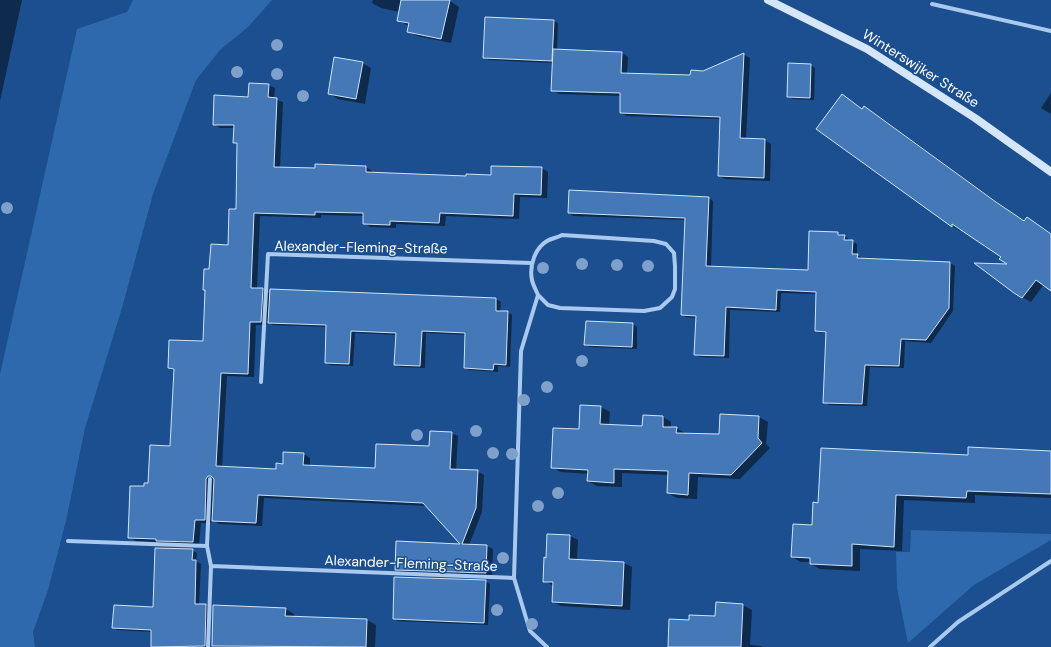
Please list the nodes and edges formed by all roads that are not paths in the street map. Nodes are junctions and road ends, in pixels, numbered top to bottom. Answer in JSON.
{"nodes":[{"id":1,"x":768,"y":0,"type":"edge"},
{"id":2,"x":932,"y":4,"type":"dead end"},
{"id":3,"x":1051,"y":31,"type":"edge"},
{"id":4,"x":1051,"y":172,"type":"edge"},
{"id":5,"x":532,"y":262,"type":"junction"},
{"id":6,"x":538,"y":295,"type":"junction"},
{"id":7,"x":261,"y":382,"type":"dead end"},
{"id":8,"x":210,"y":479,"type":"dead end"},
{"id":9,"x":68,"y":541,"type":"dead end"},
{"id":10,"x":207,"y":546,"type":"junction"},
{"id":11,"x":1051,"y":561,"type":"edge"},
{"id":12,"x":211,"y":566,"type":"junction"},
{"id":13,"x":514,"y":578,"type":"junction"},
{"id":14,"x":208,"y":647,"type":"edge"},
{"id":15,"x":547,"y":647,"type":"edge"},
{"id":16,"x":930,"y":647,"type":"edge"}],
"edges":[{"from":1,"to":4,"type":"main road","name":"Winterswijker Straße"},
{"from":2,"to":3,"type":"street"},
{"from":5,"to":6,"type":"street"},
{"from":5,"to":6,"type":"street"},
{"from":5,"to":7,"type":"street","name":"Alexander-Fleming-Straße"},
{"from":6,"to":13,"type":"street","name":"Alexander-Fleming-Straße"},
{"from":8,"to":10,"type":"street"},
{"from":9,"to":10,"type":"street"},
{"from":10,"to":12,"type":"street"},
{"from":11,"to":16,"type":"street"},
{"from":12,"to":13,"type":"street","name":"Alexander-Fleming-Straße"},
{"from":12,"to":14,"type":"street"},
{"from":13,"to":15,"type":"street","name":"Alexander-Fleming-Straße"}]}
